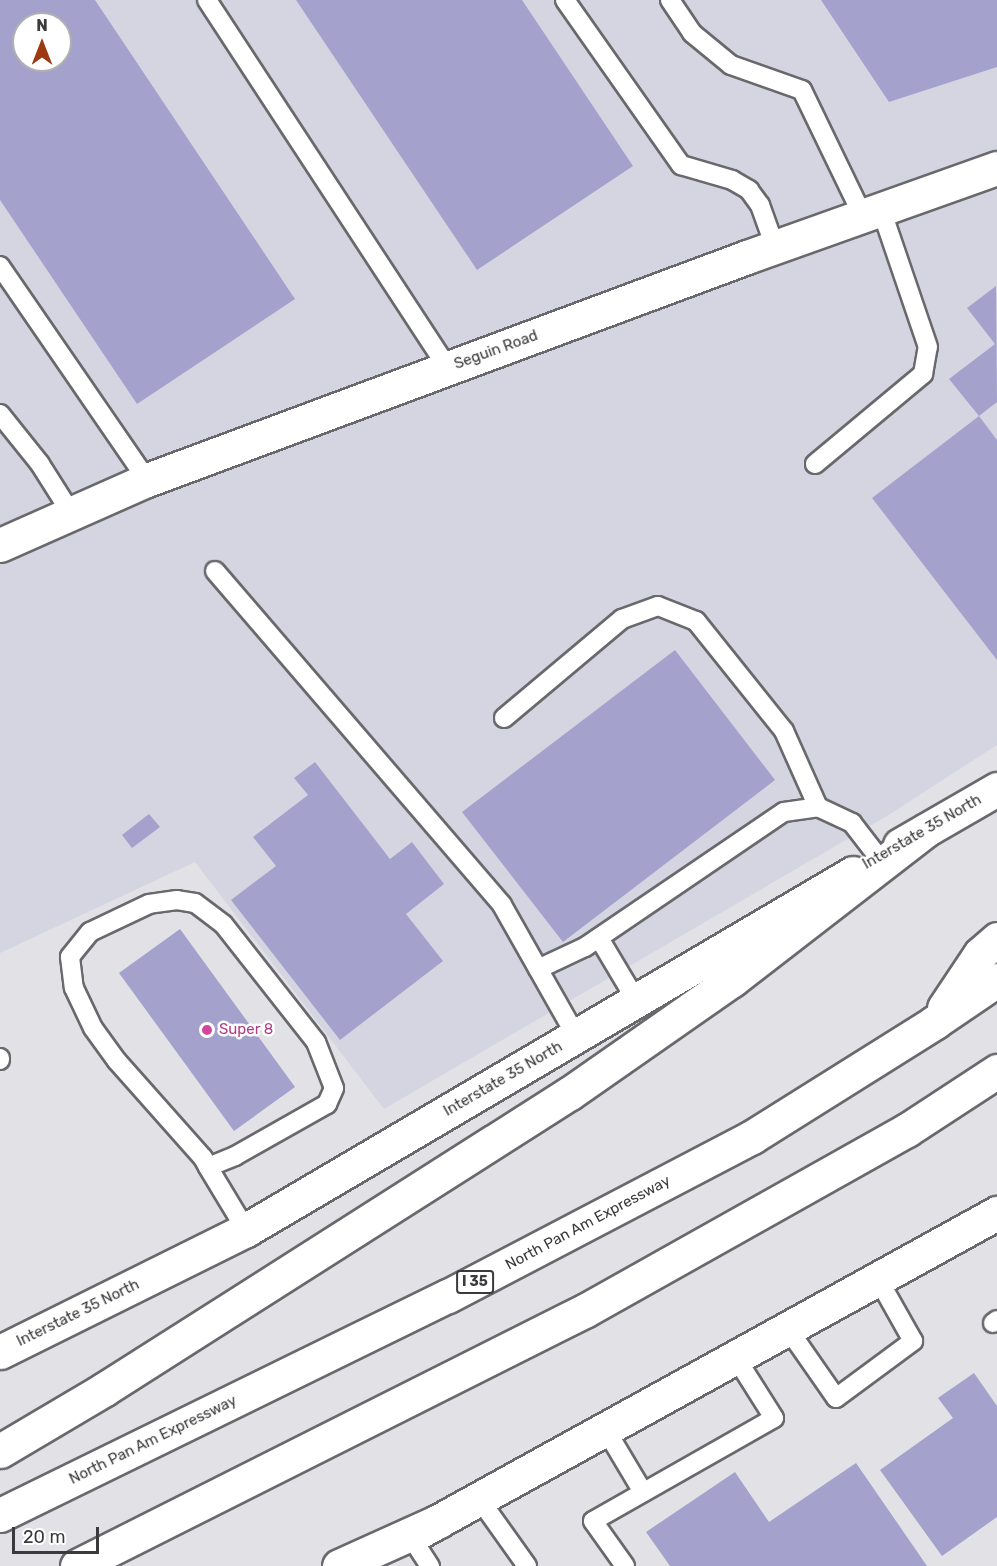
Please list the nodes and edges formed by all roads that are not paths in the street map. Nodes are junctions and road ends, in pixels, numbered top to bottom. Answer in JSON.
{"nodes":[{"id":1,"x":207,"y":0,"type":"edge"},
{"id":2,"x":565,"y":0,"type":"edge"},
{"id":3,"x":670,"y":0,"type":"edge"},
{"id":4,"x":997,"y":168,"type":"edge"},
{"id":5,"x":872,"y":213,"type":"junction"},
{"id":6,"x":775,"y":247,"type":"junction"},
{"id":7,"x":0,"y":266,"type":"edge"},
{"id":8,"x":448,"y":368,"type":"junction"},
{"id":9,"x":0,"y":414,"type":"edge"},
{"id":10,"x":815,"y":464,"type":"dead end"},
{"id":11,"x":147,"y":480,"type":"junction"},
{"id":12,"x":71,"y":513,"type":"junction"},
{"id":13,"x":0,"y":545,"type":"edge"},
{"id":14,"x":215,"y":572,"type":"dead end"},
{"id":15,"x":504,"y":718,"type":"dead end"},
{"id":16,"x":997,"y":789,"type":"edge"},
{"id":17,"x":818,"y":807,"type":"junction"},
{"id":18,"x":925,"y":831,"type":"junction"},
{"id":19,"x":879,"y":858,"type":"junction"},
{"id":20,"x":599,"y":938,"type":"junction"},
{"id":21,"x":997,"y":939,"type":"edge"},
{"id":22,"x":538,"y":969,"type":"junction"},
{"id":23,"x":997,"y":980,"type":"edge"},
{"id":24,"x":636,"y":1000,"type":"junction"},
{"id":25,"x":935,"y":1022,"type":"junction"},
{"id":26,"x":576,"y":1036,"type":"junction"},
{"id":27,"x":997,"y":1071,"type":"edge"},
{"id":28,"x":208,"y":1167,"type":"junction"},
{"id":29,"x":997,"y":1213,"type":"edge"},
{"id":30,"x":246,"y":1230,"type":"junction"},
{"id":31,"x":878,"y":1279,"type":"junction"},
{"id":32,"x":788,"y":1329,"type":"junction"},
{"id":33,"x":1,"y":1350,"type":"edge"},
{"id":34,"x":736,"y":1358,"type":"junction"},
{"id":35,"x":606,"y":1430,"type":"junction"},
{"id":36,"x":0,"y":1451,"type":"edge"},
{"id":37,"x":643,"y":1492,"type":"junction"},
{"id":38,"x":480,"y":1500,"type":"junction"},
{"id":39,"x":0,"y":1515,"type":"edge"},
{"id":40,"x":439,"y":1521,"type":"junction"},
{"id":41,"x":411,"y":1537,"type":"junction"},
{"id":42,"x":77,"y":1566,"type":"edge"},
{"id":43,"x":339,"y":1566,"type":"edge"},
{"id":44,"x":355,"y":1566,"type":"edge"},
{"id":45,"x":430,"y":1566,"type":"edge"},
{"id":46,"x":527,"y":1566,"type":"edge"},
{"id":47,"x":625,"y":1566,"type":"edge"}],
"edges":[{"from":1,"to":8,"type":"lane"},
{"from":2,"to":6,"type":"lane"},
{"from":3,"to":5,"type":"lane"},
{"from":4,"to":5,"type":"main road","name":"Seguin Road"},
{"from":5,"to":6,"type":"main road","name":"Seguin Road"},
{"from":5,"to":10,"type":"lane"},
{"from":6,"to":8,"type":"main road","name":"Seguin Road"},
{"from":7,"to":11,"type":"lane"},
{"from":8,"to":11,"type":"main road","name":"Seguin Road"},
{"from":9,"to":12,"type":"lane"},
{"from":11,"to":12,"type":"main road","name":"Seguin Road"},
{"from":12,"to":13,"type":"main road","name":"Seguin Road"},
{"from":14,"to":22,"type":"lane"},
{"from":15,"to":17,"type":"lane"},
{"from":16,"to":18,"type":"main road","name":"Interstate 35 North"},
{"from":17,"to":19,"type":"lane"},
{"from":17,"to":20,"type":"lane"},
{"from":18,"to":19,"type":"main road","name":"Interstate 35 North"},
{"from":18,"to":36,"type":"main road"},
{"from":19,"to":24,"type":"main road","name":"Interstate 35 North"},
{"from":20,"to":22,"type":"lane"},
{"from":20,"to":24,"type":"lane"},
{"from":21,"to":25,"type":"main road"},
{"from":22,"to":26,"type":"lane"},
{"from":23,"to":25,"type":"main road","name":"North Pan Am Expressway","number":"I 35"},
{"from":24,"to":26,"type":"main road","name":"Interstate 35 North"},
{"from":25,"to":39,"type":"main road","name":"North Pan Am Expressway","number":"I 35"},
{"from":26,"to":30,"type":"main road","name":"Interstate 35 North"},
{"from":27,"to":42,"type":"main road"},
{"from":28,"to":28,"type":"lane"},
{"from":28,"to":30,"type":"lane"},
{"from":29,"to":31,"type":"main road"},
{"from":30,"to":33,"type":"main road","name":"Interstate 35 North"},
{"from":31,"to":32,"type":"main road"},
{"from":31,"to":32,"type":"lane"},
{"from":32,"to":34,"type":"main road"},
{"from":34,"to":35,"type":"main road"},
{"from":34,"to":37,"type":"lane"},
{"from":35,"to":37,"type":"lane"},
{"from":35,"to":38,"type":"main road"},
{"from":37,"to":47,"type":"lane"},
{"from":38,"to":40,"type":"main road"},
{"from":38,"to":46,"type":"lane"},
{"from":40,"to":41,"type":"main road"},
{"from":40,"to":43,"type":"main road"},
{"from":41,"to":44,"type":"main road"},
{"from":41,"to":45,"type":"lane"}]}
